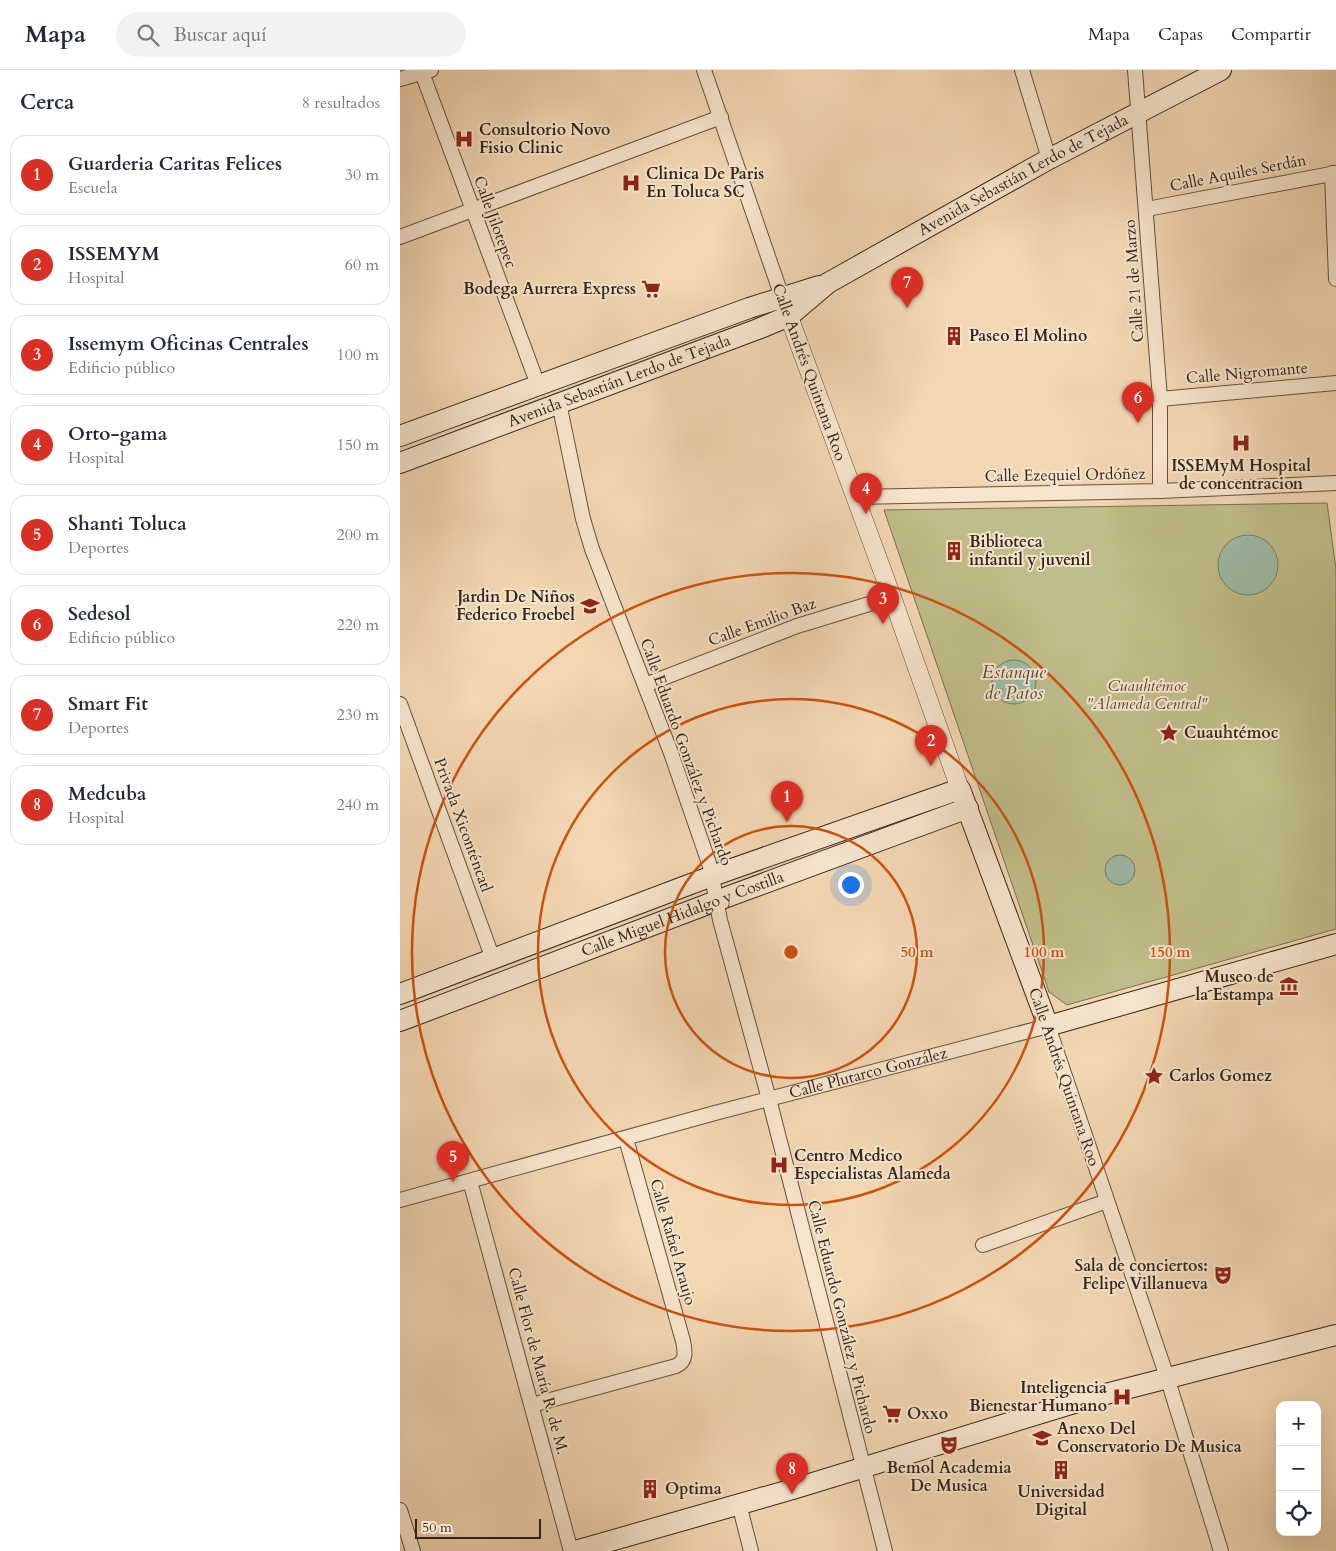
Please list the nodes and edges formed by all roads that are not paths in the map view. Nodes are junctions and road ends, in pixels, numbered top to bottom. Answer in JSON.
{"nodes":[{"id":1,"x":704,"y":70,"type":"edge"},
{"id":2,"x":1022,"y":70,"type":"edge"},
{"id":3,"x":1135,"y":70,"type":"edge"},
{"id":4,"x":1221,"y":70,"type":"edge"},
{"id":5,"x":425,"y":71,"type":"edge"},
{"id":6,"x":400,"y":79,"type":"edge"},
{"id":7,"x":1138,"y":114,"type":"junction"},
{"id":8,"x":721,"y":117,"type":"junction"},
{"id":9,"x":1049,"y":159,"type":"junction"},
{"id":10,"x":1334,"y":173,"type":"edge"},
{"id":11,"x":1146,"y":209,"type":"junction"},
{"id":12,"x":472,"y":210,"type":"junction"},
{"id":13,"x":400,"y":237,"type":"edge"},
{"id":14,"x":1336,"y":279,"type":"edge"},
{"id":15,"x":828,"y":283,"type":"junction"},
{"id":16,"x":782,"y":297,"type":"junction"},
{"id":17,"x":789,"y":316,"type":"junction"},
{"id":18,"x":1336,"y":383,"type":"edge"},
{"id":19,"x":538,"y":385,"type":"junction"},
{"id":20,"x":1160,"y":399,"type":"junction"},
{"id":21,"x":559,"y":403,"type":"junction"},
{"id":22,"x":400,"y":436,"type":"edge"},
{"id":23,"x":400,"y":463,"type":"edge"},
{"id":24,"x":1336,"y":483,"type":"edge"},
{"id":25,"x":1160,"y":491,"type":"junction"},
{"id":26,"x":855,"y":497,"type":"junction"},
{"id":27,"x":892,"y":597,"type":"junction"},
{"id":28,"x":645,"y":685,"type":"junction"},
{"id":29,"x":400,"y":704,"type":"edge"},
{"id":30,"x":404,"y":727,"type":"edge"},
{"id":31,"x":960,"y":789,"type":"junction"},
{"id":32,"x":968,"y":808,"type":"junction"},
{"id":33,"x":712,"y":876,"type":"junction"},
{"id":34,"x":716,"y":901,"type":"junction"},
{"id":35,"x":1336,"y":944,"type":"edge"},
{"id":36,"x":493,"y":959,"type":"junction"},
{"id":37,"x":400,"y":994,"type":"edge"},
{"id":38,"x":400,"y":1021,"type":"edge"},
{"id":39,"x":1048,"y":1026,"type":"junction"},
{"id":40,"x":769,"y":1099,"type":"junction"},
{"id":41,"x":626,"y":1139,"type":"junction"},
{"id":42,"x":470,"y":1181,"type":"junction"},
{"id":43,"x":400,"y":1200,"type":"edge"},
{"id":44,"x":1107,"y":1201,"type":"junction"},
{"id":45,"x":983,"y":1245,"type":"dead end"},
{"id":46,"x":1336,"y":1335,"type":"edge"},
{"id":47,"x":1167,"y":1377,"type":"junction"},
{"id":48,"x":532,"y":1405,"type":"junction"},
{"id":49,"x":862,"y":1467,"type":"junction"},
{"id":50,"x":739,"y":1504,"type":"junction"},
{"id":51,"x":400,"y":1510,"type":"edge"},
{"id":52,"x":413,"y":1551,"type":"edge"},
{"id":53,"x":573,"y":1551,"type":"edge"},
{"id":54,"x":750,"y":1551,"type":"edge"},
{"id":55,"x":885,"y":1551,"type":"edge"},
{"id":56,"x":1221,"y":1551,"type":"edge"}],
"edges":[{"from":1,"to":8,"type":"street","name":"Calle Andrés Quintana Roo"},
{"from":2,"to":9,"type":"street"},
{"from":3,"to":7,"type":"street","name":"Calle 21 de Marzo"},
{"from":4,"to":7,"type":"main road","name":"Avenida Sebastián Lerdo de Tejada"},
{"from":5,"to":6,"type":"street"},
{"from":5,"to":12,"type":"street","name":"Calle Jilotepec"},
{"from":7,"to":9,"type":"main road","name":"Avenida Sebastián Lerdo de Tejada"},
{"from":7,"to":11,"type":"street","name":"Calle 21 de Marzo"},
{"from":8,"to":12,"type":"street"},
{"from":8,"to":16,"type":"street","name":"Calle Andrés Quintana Roo"},
{"from":9,"to":15,"type":"main road","name":"Avenida Sebastián Lerdo de Tejada"},
{"from":10,"to":11,"type":"street","name":"Calle Aquiles Serdán"},
{"from":10,"to":14,"type":"street"},
{"from":11,"to":20,"type":"street","name":"Calle 21 de Marzo"},
{"from":12,"to":13,"type":"street"},
{"from":12,"to":19,"type":"street","name":"Calle Jilotepec"},
{"from":15,"to":16,"type":"main road","name":"Avenida Sebastián Lerdo de Tejada"},
{"from":15,"to":17,"type":"main road","name":"Avenida Sebastián Lerdo de Tejada"},
{"from":16,"to":17,"type":"street","name":"Calle Andrés Quintana Roo"},
{"from":16,"to":19,"type":"main road","name":"Avenida Sebastián Lerdo de Tejada"},
{"from":17,"to":21,"type":"main road","name":"Avenida Sebastián Lerdo de Tejada"},
{"from":17,"to":26,"type":"street","name":"Calle Andrés Quintana Roo"},
{"from":18,"to":20,"type":"street","name":"Calle Nigromante"},
{"from":19,"to":22,"type":"main road","name":"Avenida Sebastián Lerdo de Tejada"},
{"from":20,"to":25,"type":"street","name":"Calle 21 de Marzo"},
{"from":21,"to":23,"type":"main road","name":"Avenida Sebastián Lerdo de Tejada"},
{"from":21,"to":28,"type":"street","name":"Calle Eduardo González y Pichardo"},
{"from":24,"to":25,"type":"street","name":"Calle Ezequiel Ordóñez"},
{"from":25,"to":26,"type":"street","name":"Calle Ezequiel Ordóñez"},
{"from":26,"to":27,"type":"street","name":"Calle Andrés Quintana Roo"},
{"from":27,"to":28,"type":"street","name":"Calle Emilio Baz"},
{"from":27,"to":31,"type":"street","name":"Calle Andrés Quintana Roo"},
{"from":28,"to":33,"type":"street","name":"Calle Eduardo González y Pichardo"},
{"from":29,"to":30,"type":"street","name":"Privada Xiconténcatl"},
{"from":30,"to":36,"type":"street","name":"Privada Xiconténcatl"},
{"from":31,"to":32,"type":"main road","name":"Calle Andrés Quintana Roo"},
{"from":31,"to":33,"type":"main road","name":"Calle Miguel Hidalgo y Costilla"},
{"from":32,"to":34,"type":"main road","name":"Calle Miguel Hidalgo y Costilla"},
{"from":32,"to":39,"type":"main road","name":"Calle Andrés Quintana Roo"},
{"from":33,"to":34,"type":"street","name":"Calle Eduardo González y Pichardo"},
{"from":33,"to":36,"type":"main road","name":"Calle Miguel Hidalgo y Costilla"},
{"from":34,"to":38,"type":"main road","name":"Calle Miguel Hidalgo y Costilla"},
{"from":34,"to":40,"type":"street","name":"Calle Eduardo González y Pichardo"},
{"from":35,"to":39,"type":"main road","name":"Calle Plutarco González"},
{"from":36,"to":37,"type":"main road","name":"Calle Miguel Hidalgo y Costilla"},
{"from":39,"to":40,"type":"street","name":"Calle Plutarco González"},
{"from":39,"to":44,"type":"street","name":"Calle Andrés Quintana Roo"},
{"from":40,"to":41,"type":"street","name":"Calle Plutarco González"},
{"from":40,"to":49,"type":"street","name":"Calle Eduardo González y Pichardo"},
{"from":41,"to":42,"type":"street","name":"Calle Plutarco González"},
{"from":41,"to":48,"type":"street","name":"Calle Rafael Araujo"},
{"from":42,"to":43,"type":"street","name":"Calle Plutarco González"},
{"from":42,"to":48,"type":"street","name":"Calle Flor de María R. de M."},
{"from":44,"to":45,"type":"street"},
{"from":44,"to":47,"type":"street","name":"Calle Andrés Quintana Roo"},
{"from":46,"to":47,"type":"main road"},
{"from":47,"to":49,"type":"main road"},
{"from":47,"to":56,"type":"street","name":"Calle Andrés Quintana Roo"},
{"from":48,"to":53,"type":"street","name":"Calle Flor de María R. de M."},
{"from":49,"to":50,"type":"main road"},
{"from":49,"to":55,"type":"street","name":"Calle Eduardo González y Pichardo"},
{"from":50,"to":53,"type":"main road"},
{"from":50,"to":54,"type":"street"},
{"from":51,"to":52,"type":"street"}]}
